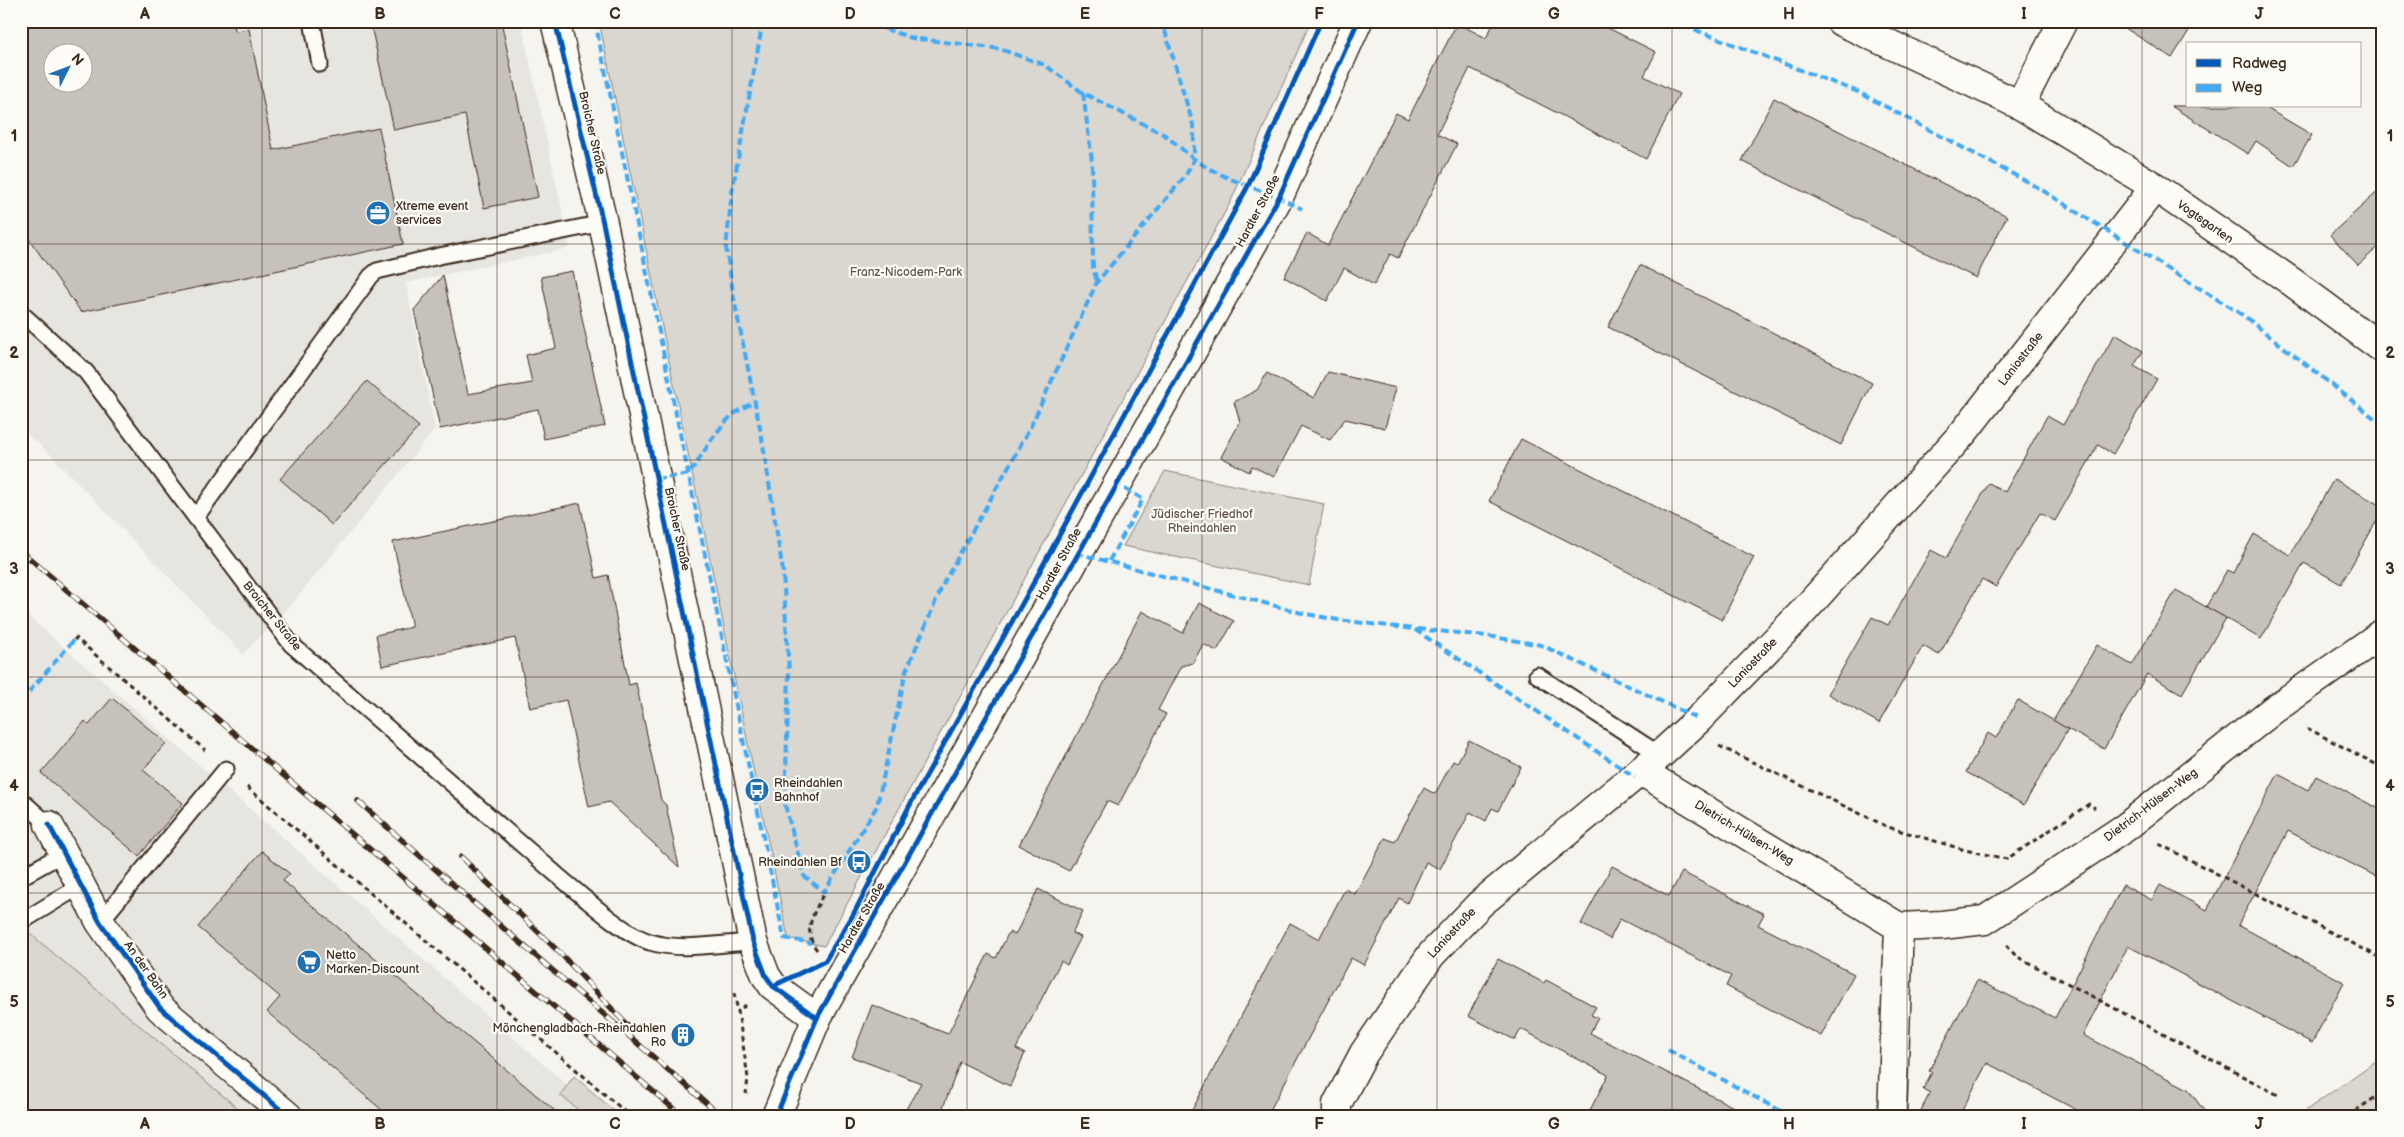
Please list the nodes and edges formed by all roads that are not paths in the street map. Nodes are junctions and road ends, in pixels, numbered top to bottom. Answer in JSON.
{"nodes":[{"id":1,"x":312,"y":21,"type":"edge"},
{"id":2,"x":555,"y":21,"type":"edge"},
{"id":3,"x":1358,"y":21,"type":"edge"},
{"id":4,"x":1840,"y":21,"type":"edge"},
{"id":5,"x":2063,"y":21,"type":"edge"},
{"id":6,"x":320,"y":64,"type":"dead end"},
{"id":7,"x":2020,"y":105,"type":"junction"},
{"id":8,"x":2155,"y":187,"type":"junction"},
{"id":9,"x":603,"y":223,"type":"junction"},
{"id":10,"x":21,"y":313,"type":"edge"},
{"id":11,"x":2383,"y":349,"type":"edge"},
{"id":12,"x":196,"y":517,"type":"junction"},
{"id":13,"x":2383,"y":633,"type":"edge"},
{"id":14,"x":1537,"y":675,"type":"dead end"},
{"id":15,"x":1651,"y":763,"type":"junction"},
{"id":16,"x":226,"y":768,"type":"road end"},
{"id":17,"x":21,"y":800,"type":"edge"},
{"id":18,"x":49,"y":825,"type":"joint"},
{"id":19,"x":64,"y":853,"type":"junction"},
{"id":20,"x":21,"y":877,"type":"edge"},
{"id":21,"x":80,"y":886,"type":"junction"},
{"id":22,"x":21,"y":922,"type":"edge"},
{"id":23,"x":100,"y":922,"type":"junction"},
{"id":24,"x":1899,"y":927,"type":"junction"},
{"id":25,"x":753,"y":942,"type":"junction"},
{"id":26,"x":817,"y":1018,"type":"junction"},
{"id":27,"x":288,"y":1116,"type":"edge"},
{"id":28,"x":776,"y":1116,"type":"edge"},
{"id":29,"x":1337,"y":1116,"type":"edge"},
{"id":30,"x":1892,"y":1116,"type":"edge"}],
"edges":[{"from":1,"to":6,"type":"lane"},
{"from":2,"to":9,"type":"street","name":"Broicher Straße"},
{"from":3,"to":26,"type":"street","name":"Hardter Straße"},
{"from":4,"to":7,"type":"street","name":"Vogtsgarten"},
{"from":5,"to":7,"type":"street"},
{"from":7,"to":8,"type":"street","name":"Vogtsgarten"},
{"from":8,"to":11,"type":"street","name":"Vogtsgarten"},
{"from":8,"to":15,"type":"street","name":"Laniostraße"},
{"from":9,"to":12,"type":"lane"},
{"from":9,"to":25,"type":"street","name":"Broicher Straße"},
{"from":10,"to":12,"type":"lane","name":"Broicher Straße"},
{"from":12,"to":25,"type":"lane","name":"Broicher Straße"},
{"from":13,"to":24,"type":"street","name":"Dietrich-Hülsen-Weg"},
{"from":14,"to":15,"type":"lane"},
{"from":15,"to":24,"type":"street","name":"Dietrich-Hülsen-Weg"},
{"from":15,"to":29,"type":"street","name":"Laniostraße"},
{"from":16,"to":23,"type":"lane"},
{"from":17,"to":18,"type":"lane","name":"An der Bahn"},
{"from":18,"to":19,"type":"street","name":"An der Bahn"},
{"from":19,"to":20,"type":"lane"},
{"from":19,"to":21,"type":"street","name":"An der Bahn"},
{"from":21,"to":22,"type":"lane"},
{"from":21,"to":23,"type":"street","name":"An der Bahn"},
{"from":23,"to":27,"type":"street","name":"An der Bahn"},
{"from":24,"to":30,"type":"street"},
{"from":25,"to":26,"type":"street","name":"Broicher Straße"},
{"from":26,"to":28,"type":"street","name":"Hardter Straße"}]}
